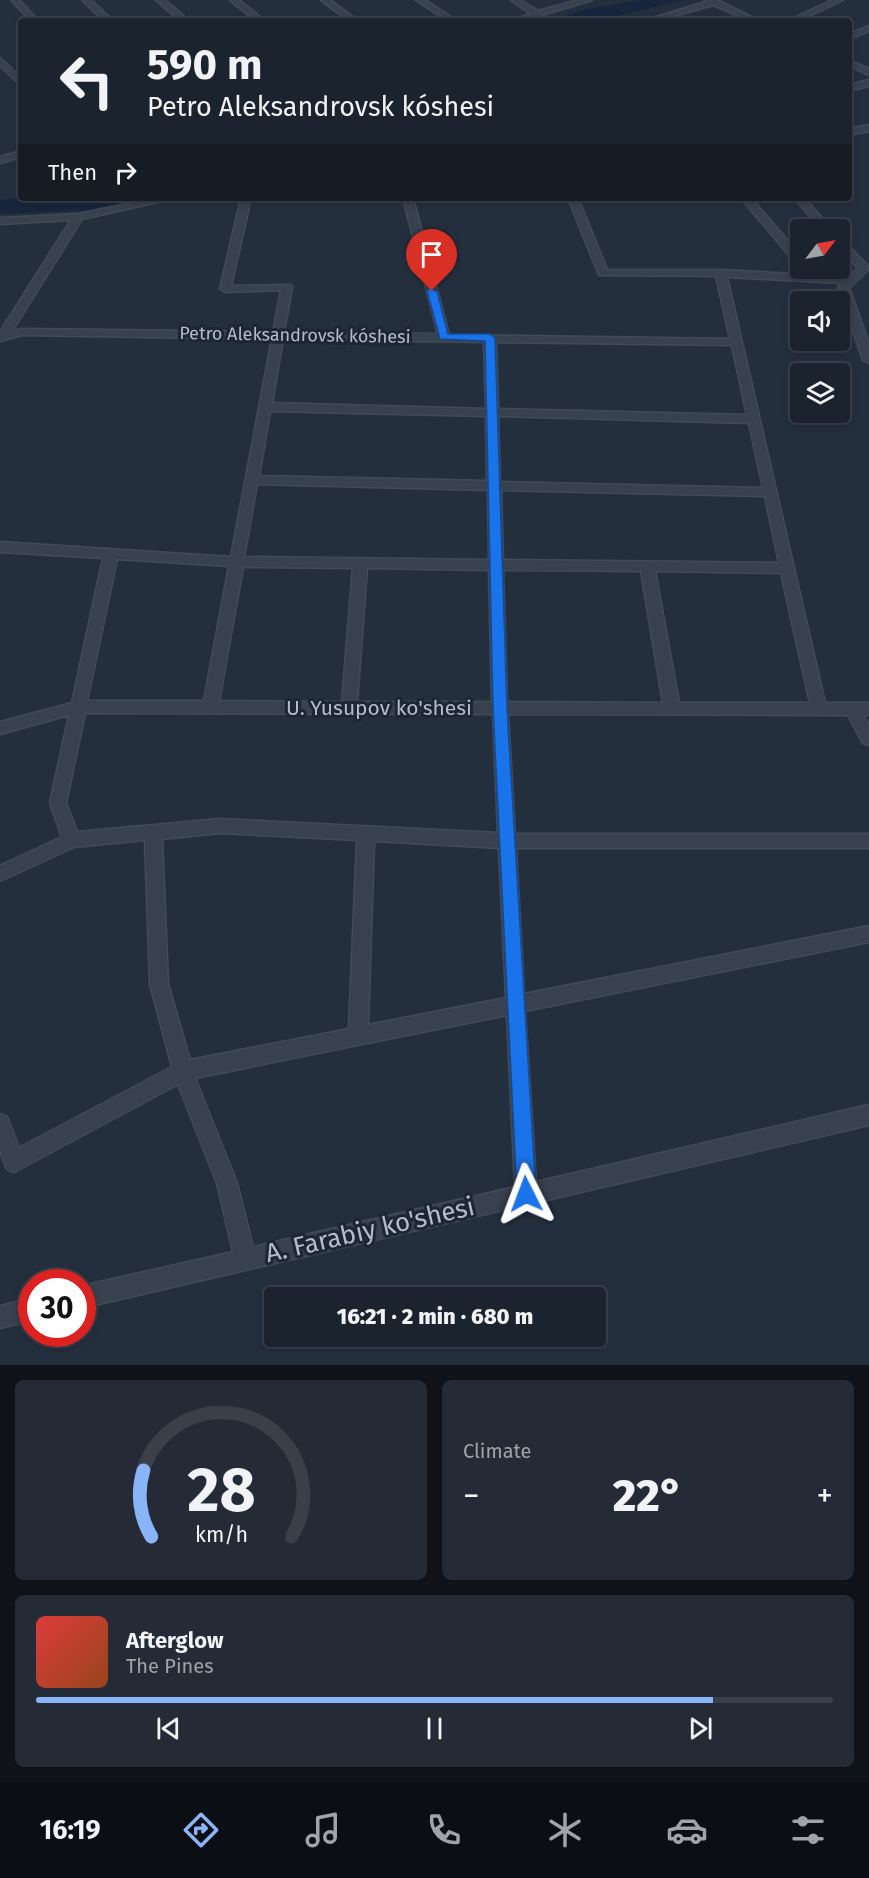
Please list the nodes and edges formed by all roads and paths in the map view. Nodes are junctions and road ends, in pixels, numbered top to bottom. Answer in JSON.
{"nodes":[{"id":1,"x":15,"y":0,"type":"edge"},
{"id":2,"x":86,"y":0,"type":"edge"},
{"id":3,"x":160,"y":0,"type":"edge"},
{"id":4,"x":234,"y":0,"type":"edge"},
{"id":5,"x":325,"y":0,"type":"edge"},
{"id":6,"x":420,"y":0,"type":"edge"},
{"id":7,"x":515,"y":0,"type":"edge"},
{"id":8,"x":588,"y":0,"type":"edge"},
{"id":9,"x":839,"y":0,"type":"edge"},
{"id":10,"x":735,"y":1,"type":"edge"},
{"id":11,"x":715,"y":3,"type":"edge"},
{"id":12,"x":537,"y":14,"type":"junction"},
{"id":13,"x":32,"y":18,"type":"edge"},
{"id":14,"x":106,"y":18,"type":"edge"},
{"id":15,"x":181,"y":18,"type":"edge"},
{"id":16,"x":257,"y":18,"type":"edge"},
{"id":17,"x":350,"y":18,"type":"edge"},
{"id":18,"x":448,"y":18,"type":"edge"},
{"id":19,"x":523,"y":18,"type":"edge"},
{"id":20,"x":658,"y":18,"type":"edge"},
{"id":21,"x":749,"y":18,"type":"edge"},
{"id":22,"x":798,"y":18,"type":"edge"},
{"id":23,"x":869,"y":28,"type":"edge"},
{"id":24,"x":852,"y":36,"type":"edge"},
{"id":25,"x":0,"y":60,"type":"edge"},
{"id":26,"x":853,"y":64,"type":"edge"},
{"id":27,"x":869,"y":64,"type":"edge"},
{"id":28,"x":869,"y":72,"type":"edge"},
{"id":29,"x":18,"y":80,"type":"edge"},
{"id":30,"x":869,"y":83,"type":"edge"},
{"id":31,"x":852,"y":87,"type":"edge"},
{"id":32,"x":869,"y":128,"type":"edge"},
{"id":33,"x":852,"y":131,"type":"edge"},
{"id":34,"x":18,"y":155,"type":"edge"},
{"id":35,"x":0,"y":160,"type":"edge"},
{"id":36,"x":156,"y":201,"type":"edge"},
{"id":37,"x":245,"y":201,"type":"edge"},
{"id":38,"x":409,"y":201,"type":"edge"},
{"id":39,"x":574,"y":201,"type":"edge"},
{"id":40,"x":749,"y":201,"type":"edge"},
{"id":41,"x":802,"y":201,"type":"edge"},
{"id":42,"x":78,"y":217,"type":"junction"},
{"id":43,"x":818,"y":219,"type":"edge"},
{"id":44,"x":0,"y":221,"type":"edge"},
{"id":45,"x":790,"y":250,"type":"edge"},
{"id":46,"x":850,"y":253,"type":"edge"},
{"id":47,"x":721,"y":273,"type":"junction"},
{"id":48,"x":790,"y":277,"type":"edge"},
{"id":49,"x":826,"y":279,"type":"edge"},
{"id":50,"x":850,"y":280,"type":"junction"},
{"id":51,"x":280,"y":335,"type":"junction"},
{"id":52,"x":444,"y":337,"type":"junction"},
{"id":53,"x":1,"y":338,"type":"edge"},
{"id":54,"x":490,"y":338,"type":"junction"},
{"id":55,"x":735,"y":342,"type":"junction"},
{"id":56,"x":869,"y":360,"type":"edge"},
{"id":57,"x":266,"y":407,"type":"junction"},
{"id":58,"x":492,"y":413,"type":"junction"},
{"id":59,"x":753,"y":419,"type":"junction"},
{"id":60,"x":253,"y":480,"type":"junction"},
{"id":61,"x":494,"y":486,"type":"junction"},
{"id":62,"x":769,"y":492,"type":"junction"},
{"id":63,"x":0,"y":547,"type":"edge"},
{"id":64,"x":111,"y":554,"type":"junction"},
{"id":65,"x":237,"y":562,"type":"junction"},
{"id":66,"x":360,"y":564,"type":"junction"},
{"id":67,"x":496,"y":566,"type":"junction"},
{"id":68,"x":647,"y":567,"type":"junction"},
{"id":69,"x":787,"y":568,"type":"junction"},
{"id":70,"x":78,"y":707,"type":"junction"},
{"id":71,"x":210,"y":708,"type":"junction"},
{"id":72,"x":349,"y":708,"type":"junction"},
{"id":73,"x":500,"y":708,"type":"junction"},
{"id":74,"x":672,"y":708,"type":"junction"},
{"id":75,"x":819,"y":709,"type":"junction"},
{"id":76,"x":852,"y":709,"type":"junction"},
{"id":77,"x":869,"y":709,"type":"edge"},
{"id":78,"x":0,"y":728,"type":"edge"},
{"id":79,"x":869,"y":739,"type":"edge"},
{"id":80,"x":153,"y":832,"type":"junction"},
{"id":81,"x":366,"y":834,"type":"junction"},
{"id":82,"x":72,"y":840,"type":"junction"},
{"id":83,"x":508,"y":841,"type":"junction"},
{"id":84,"x":869,"y":841,"type":"edge"},
{"id":85,"x":0,"y":874,"type":"edge"},
{"id":86,"x":869,"y":934,"type":"edge"},
{"id":87,"x":516,"y":1006,"type":"junction"},
{"id":88,"x":358,"y":1037,"type":"junction"},
{"id":89,"x":183,"y":1071,"type":"junction"},
{"id":90,"x":869,"y":1116,"type":"edge"},
{"id":91,"x":0,"y":1124,"type":"edge"},
{"id":92,"x":526,"y":1194,"type":"junction"},
{"id":93,"x":245,"y":1259,"type":"junction"},
{"id":94,"x":96,"y":1295,"type":"edge"},
{"id":95,"x":18,"y":1313,"type":"edge"},
{"id":96,"x":0,"y":1317,"type":"edge"}],
"edges":[{"from":1,"to":13,"type":"street"},
{"from":2,"to":14,"type":"street"},
{"from":3,"to":15,"type":"street"},
{"from":4,"to":16,"type":"street"},
{"from":5,"to":17,"type":"street"},
{"from":6,"to":18,"type":"street"},
{"from":7,"to":12,"type":"street"},
{"from":8,"to":12,"type":"street"},
{"from":9,"to":22,"type":"street"},
{"from":10,"to":11,"type":"street"},
{"from":11,"to":20,"type":"street"},
{"from":11,"to":21,"type":"street"},
{"from":12,"to":19,"type":"street"},
{"from":23,"to":24,"type":"street"},
{"from":25,"to":29,"type":"street"},
{"from":26,"to":27,"type":"street"},
{"from":26,"to":28,"type":"street"},
{"from":30,"to":31,"type":"street"},
{"from":32,"to":33,"type":"street"},
{"from":34,"to":35,"type":"street"},
{"from":36,"to":42,"type":"street"},
{"from":37,"to":51,"type":"street"},
{"from":38,"to":52,"type":"street"},
{"from":39,"to":47,"type":"street"},
{"from":40,"to":45,"type":"street"},
{"from":41,"to":43,"type":"street"},
{"from":42,"to":44,"type":"street"},
{"from":42,"to":53,"type":"street"},
{"from":46,"to":50,"type":"street"},
{"from":47,"to":48,"type":"street"},
{"from":47,"to":55,"type":"street"},
{"from":49,"to":50,"type":"street"},
{"from":50,"to":56,"type":"street"},
{"from":51,"to":52,"type":"street","name":"Petro Aleksandrovsk kóshesi"},
{"from":51,"to":53,"type":"street","name":"Petro Aleksandrovsk kóshesi"},
{"from":51,"to":57,"type":"street"},
{"from":52,"to":54,"type":"street","name":"Petro Aleksandrovsk kóshesi"},
{"from":54,"to":55,"type":"street","name":"Petro Aleksandrovsk kóshesi"},
{"from":54,"to":58,"type":"street"},
{"from":55,"to":59,"type":"street"},
{"from":57,"to":58,"type":"street"},
{"from":57,"to":60,"type":"street"},
{"from":58,"to":59,"type":"street"},
{"from":58,"to":61,"type":"street"},
{"from":59,"to":62,"type":"street"},
{"from":60,"to":61,"type":"street"},
{"from":60,"to":65,"type":"street"},
{"from":61,"to":62,"type":"street"},
{"from":61,"to":67,"type":"street"},
{"from":62,"to":69,"type":"street"},
{"from":63,"to":64,"type":"street"},
{"from":64,"to":65,"type":"street"},
{"from":64,"to":70,"type":"street"},
{"from":65,"to":66,"type":"street"},
{"from":65,"to":71,"type":"street"},
{"from":66,"to":67,"type":"street"},
{"from":66,"to":72,"type":"street"},
{"from":67,"to":68,"type":"street"},
{"from":67,"to":73,"type":"street"},
{"from":68,"to":69,"type":"street"},
{"from":68,"to":74,"type":"street"},
{"from":69,"to":75,"type":"street"},
{"from":70,"to":71,"type":"street","name":"U. Yusupov ko'shesi"},
{"from":70,"to":78,"type":"street","name":"U. Yusupov ko'shesi"},
{"from":70,"to":82,"type":"street"},
{"from":71,"to":72,"type":"street","name":"U. Yusupov ko'shesi"},
{"from":72,"to":73,"type":"street","name":"U. Yusupov ko'shesi"},
{"from":73,"to":74,"type":"street","name":"U. Yusupov ko'shesi"},
{"from":73,"to":83,"type":"street"},
{"from":74,"to":75,"type":"street","name":"U. Yusupov ko'shesi"},
{"from":75,"to":76,"type":"street","name":"U. Yusupov ko'shesi"},
{"from":76,"to":77,"type":"street","name":"U. Yusupov ko'shesi"},
{"from":76,"to":79,"type":"street"},
{"from":80,"to":81,"type":"street"},
{"from":80,"to":82,"type":"street"},
{"from":80,"to":89,"type":"street"},
{"from":81,"to":83,"type":"street"},
{"from":81,"to":88,"type":"street"},
{"from":82,"to":85,"type":"street"},
{"from":83,"to":84,"type":"street"},
{"from":83,"to":87,"type":"street"},
{"from":86,"to":87,"type":"street"},
{"from":87,"to":88,"type":"street"},
{"from":87,"to":92,"type":"street"},
{"from":88,"to":89,"type":"street"},
{"from":89,"to":91,"type":"street"},
{"from":89,"to":93,"type":"street"},
{"from":90,"to":92,"type":"street","name":"A. Farabiy ko'shesi"},
{"from":92,"to":93,"type":"street","name":"A. Farabiy ko'shesi"},
{"from":93,"to":94,"type":"street","name":"A. Farabiy ko'shesi"},
{"from":95,"to":96,"type":"street"}]}
